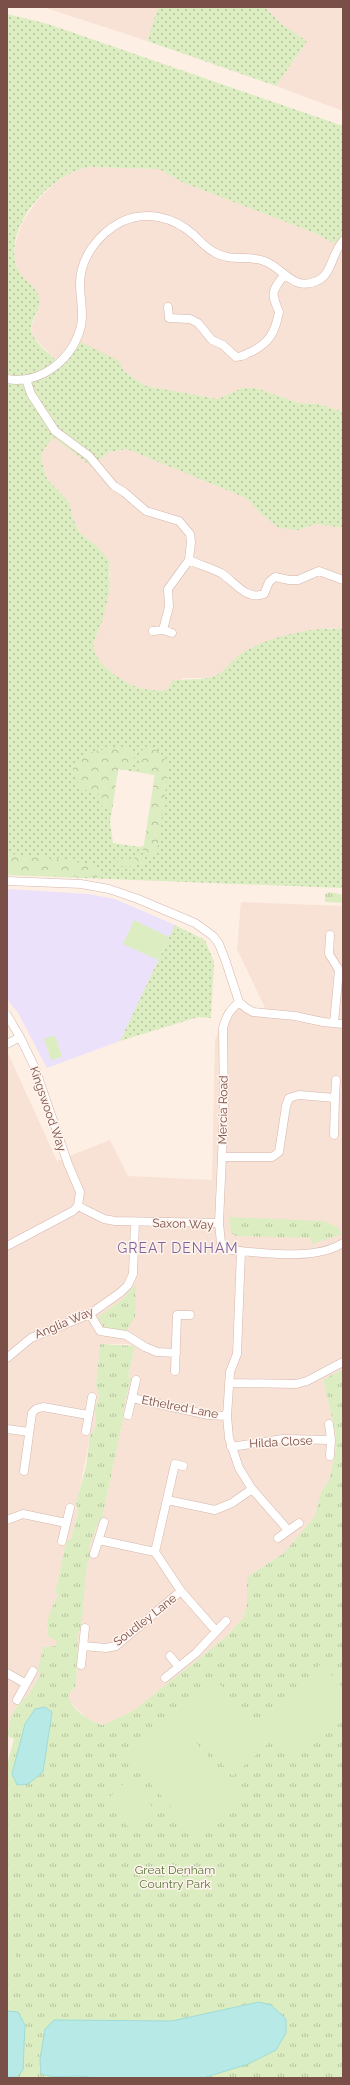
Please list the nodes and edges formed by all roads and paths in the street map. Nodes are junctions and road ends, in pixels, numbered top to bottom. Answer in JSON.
{"nodes":[{"id":1,"x":343,"y":241,"type":"edge"},
{"id":2,"x":284,"y":275,"type":"junction"},
{"id":3,"x":168,"y":307,"type":"dead end"},
{"id":4,"x":7,"y":379,"type":"edge"},
{"id":5,"x":26,"y":379,"type":"junction"},
{"id":6,"x":189,"y":560,"type":"junction"},
{"id":7,"x":343,"y":580,"type":"edge"},
{"id":8,"x":163,"y":630,"type":"junction"},
{"id":9,"x":153,"y":631,"type":"dead end"},
{"id":10,"x":172,"y":633,"type":"dead end"},
{"id":11,"x":7,"y":881,"type":"edge"},
{"id":12,"x":330,"y":935,"type":"dead end"},
{"id":13,"x":239,"y":1002,"type":"junction"},
{"id":14,"x":7,"y":1015,"type":"edge"},
{"id":15,"x":339,"y":1023,"type":"edge"},
{"id":16,"x":20,"y":1037,"type":"junction"},
{"id":17,"x":7,"y":1044,"type":"edge"},
{"id":18,"x":336,"y":1080,"type":"dead end"},
{"id":19,"x":335,"y":1098,"type":"junction"},
{"id":20,"x":334,"y":1135,"type":"dead end"},
{"id":21,"x":222,"y":1157,"type":"junction"},
{"id":22,"x":78,"y":1206,"type":"junction"},
{"id":23,"x":135,"y":1222,"type":"junction"},
{"id":24,"x":219,"y":1223,"type":"junction"},
{"id":25,"x":343,"y":1243,"type":"edge"},
{"id":26,"x":7,"y":1246,"type":"edge"},
{"id":27,"x":241,"y":1251,"type":"junction"},
{"id":28,"x":90,"y":1314,"type":"junction"},
{"id":29,"x":190,"y":1315,"type":"dead end"},
{"id":30,"x":176,"y":1353,"type":"junction"},
{"id":31,"x":7,"y":1358,"type":"edge"},
{"id":32,"x":343,"y":1362,"type":"edge"},
{"id":33,"x":175,"y":1372,"type":"dead end"},
{"id":34,"x":136,"y":1380,"type":"dead end"},
{"id":35,"x":229,"y":1382,"type":"junction"},
{"id":36,"x":92,"y":1397,"type":"dead end"},
{"id":37,"x":132,"y":1398,"type":"junction"},
{"id":38,"x":88,"y":1415,"type":"junction"},
{"id":39,"x":128,"y":1415,"type":"dead end"},
{"id":40,"x":227,"y":1416,"type":"junction"},
{"id":41,"x":329,"y":1424,"type":"dead end"},
{"id":42,"x":7,"y":1429,"type":"edge"},
{"id":43,"x":86,"y":1431,"type":"dead end"},
{"id":44,"x":29,"y":1432,"type":"junction"},
{"id":45,"x":331,"y":1440,"type":"junction"},
{"id":46,"x":231,"y":1447,"type":"junction"},
{"id":47,"x":330,"y":1456,"type":"dead end"},
{"id":48,"x":183,"y":1466,"type":"dead end"},
{"id":49,"x":24,"y":1471,"type":"dead end"},
{"id":50,"x":252,"y":1489,"type":"junction"},
{"id":51,"x":167,"y":1500,"type":"junction"},
{"id":52,"x":70,"y":1508,"type":"dead end"},
{"id":53,"x":104,"y":1522,"type":"dead end"},
{"id":54,"x":299,"y":1522,"type":"dead end"},
{"id":55,"x":7,"y":1523,"type":"edge"},
{"id":56,"x":66,"y":1523,"type":"junction"},
{"id":57,"x":288,"y":1530,"type":"junction"},
{"id":58,"x":278,"y":1538,"type":"dead end"},
{"id":59,"x":99,"y":1540,"type":"junction"},
{"id":60,"x":62,"y":1541,"type":"dead end"},
{"id":61,"x":155,"y":1552,"type":"junction"},
{"id":62,"x":94,"y":1554,"type":"dead end"},
{"id":63,"x":182,"y":1591,"type":"junction"},
{"id":64,"x":226,"y":1621,"type":"dead end"},
{"id":65,"x":85,"y":1628,"type":"dead end"},
{"id":66,"x":216,"y":1631,"type":"junction"},
{"id":67,"x":83,"y":1646,"type":"junction"},
{"id":68,"x":170,"y":1656,"type":"dead end"},
{"id":69,"x":81,"y":1665,"type":"dead end"},
{"id":70,"x":178,"y":1666,"type":"junction"},
{"id":71,"x":33,"y":1671,"type":"dead end"},
{"id":72,"x":7,"y":1673,"type":"edge"},
{"id":73,"x":165,"y":1678,"type":"dead end"},
{"id":74,"x":26,"y":1684,"type":"junction"},
{"id":75,"x":17,"y":1700,"type":"dead end"}],
"edges":[{"from":1,"to":2,"type":"street"},
{"from":2,"to":3,"type":"street"},
{"from":2,"to":5,"type":"street"},
{"from":4,"to":5,"type":"street"},
{"from":5,"to":6,"type":"street"},
{"from":6,"to":7,"type":"street"},
{"from":6,"to":8,"type":"street"},
{"from":8,"to":9,"type":"street"},
{"from":8,"to":10,"type":"street"},
{"from":11,"to":13,"type":"street"},
{"from":12,"to":15,"type":"street"},
{"from":13,"to":15,"type":"street"},
{"from":13,"to":21,"type":"street","name":"Mercia Road"},
{"from":14,"to":16,"type":"street","name":"Kingswood Way"},
{"from":16,"to":17,"type":"street"},
{"from":16,"to":22,"type":"street","name":"Kingswood Way"},
{"from":18,"to":19,"type":"street"},
{"from":19,"to":20,"type":"street"},
{"from":19,"to":21,"type":"street"},
{"from":21,"to":24,"type":"street","name":"Mercia Road"},
{"from":22,"to":23,"type":"street","name":"Saxon Way"},
{"from":22,"to":26,"type":"street"},
{"from":23,"to":24,"type":"street","name":"Saxon Way"},
{"from":23,"to":28,"type":"street","name":"Anglia Way"},
{"from":24,"to":27,"type":"street","name":"Saxon Way"},
{"from":25,"to":27,"type":"street","name":"Saxon Way"},
{"from":27,"to":35,"type":"street"},
{"from":28,"to":30,"type":"street"},
{"from":28,"to":31,"type":"street","name":"Anglia Way"},
{"from":29,"to":30,"type":"street"},
{"from":30,"to":33,"type":"street"},
{"from":32,"to":35,"type":"street"},
{"from":34,"to":37,"type":"street","name":"Ethelred Lane"},
{"from":35,"to":40,"type":"street"},
{"from":36,"to":38,"type":"street"},
{"from":37,"to":39,"type":"street","name":"Ethelred Lane"},
{"from":37,"to":40,"type":"street","name":"Ethelred Lane"},
{"from":38,"to":43,"type":"street"},
{"from":38,"to":44,"type":"street"},
{"from":40,"to":46,"type":"street"},
{"from":41,"to":45,"type":"street","name":"Hilda Close"},
{"from":42,"to":44,"type":"street"},
{"from":44,"to":49,"type":"street"},
{"from":45,"to":46,"type":"street","name":"Hilda Close"},
{"from":45,"to":47,"type":"street","name":"Hilda Close"},
{"from":46,"to":50,"type":"street"},
{"from":48,"to":51,"type":"street"},
{"from":50,"to":51,"type":"street"},
{"from":50,"to":57,"type":"street"},
{"from":51,"to":61,"type":"street"},
{"from":52,"to":56,"type":"street"},
{"from":53,"to":59,"type":"street"},
{"from":54,"to":57,"type":"street"},
{"from":55,"to":56,"type":"street"},
{"from":56,"to":60,"type":"street"},
{"from":57,"to":58,"type":"street"},
{"from":59,"to":61,"type":"street"},
{"from":59,"to":62,"type":"street"},
{"from":61,"to":63,"type":"street"},
{"from":63,"to":66,"type":"street"},
{"from":63,"to":67,"type":"street","name":"Soudley Lane"},
{"from":64,"to":66,"type":"street"},
{"from":65,"to":67,"type":"street"},
{"from":66,"to":70,"type":"street"},
{"from":67,"to":69,"type":"street"},
{"from":68,"to":70,"type":"street"},
{"from":70,"to":73,"type":"street"},
{"from":71,"to":74,"type":"street"},
{"from":72,"to":74,"type":"street"},
{"from":74,"to":75,"type":"street"}]}
